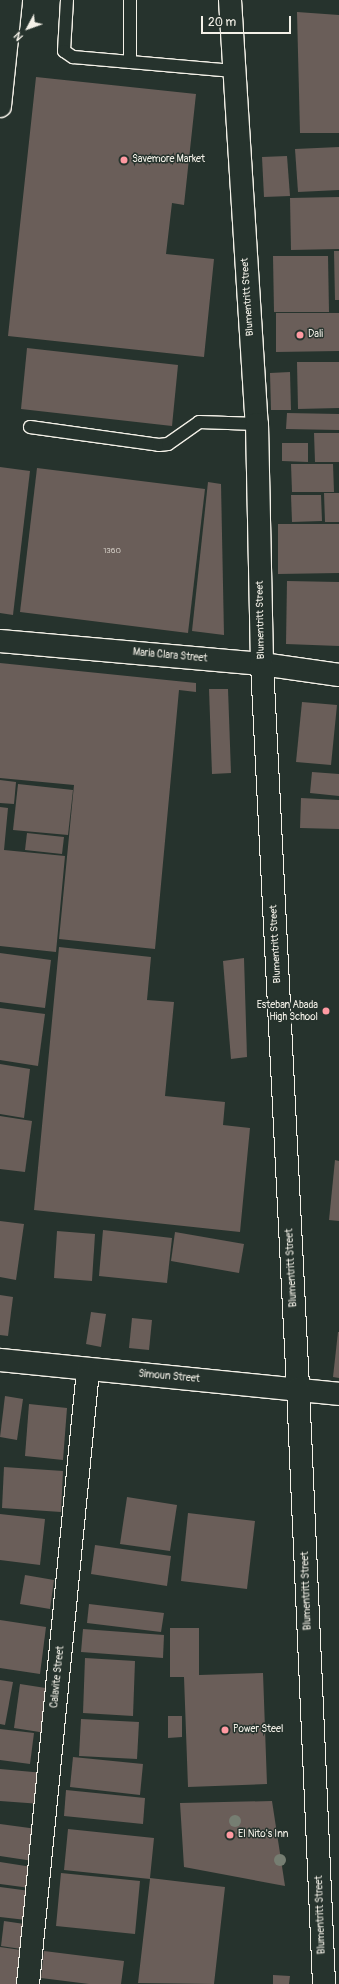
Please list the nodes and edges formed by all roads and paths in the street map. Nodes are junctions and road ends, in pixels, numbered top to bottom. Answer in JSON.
{"nodes":[{"id":1,"x":11,"y":0,"type":"edge"},
{"id":2,"x":68,"y":0,"type":"edge"},
{"id":3,"x":130,"y":0,"type":"edge"},
{"id":4,"x":230,"y":0,"type":"edge"},
{"id":5,"x":130,"y":62,"type":"junction"},
{"id":6,"x":233,"y":71,"type":"junction"},
{"id":7,"x":0,"y":106,"type":"edge"},
{"id":8,"x":257,"y":424,"type":"junction"},
{"id":9,"x":30,"y":427,"type":"dead end"},
{"id":10,"x":0,"y":641,"type":"edge"},
{"id":11,"x":262,"y":664,"type":"junction"},
{"id":12,"x":339,"y":675,"type":"edge"},
{"id":13,"x":0,"y":1360,"type":"edge"},
{"id":14,"x":88,"y":1370,"type":"junction"},
{"id":15,"x":298,"y":1388,"type":"junction"},
{"id":16,"x":339,"y":1394,"type":"edge"},
{"id":17,"x":28,"y":1984,"type":"edge"},
{"id":18,"x":324,"y":1984,"type":"edge"}],
"edges":[{"from":1,"to":7,"type":"main road"},
{"from":2,"to":5,"type":"lane"},
{"from":3,"to":5,"type":"lane"},
{"from":4,"to":6,"type":"main road","name":"Blumentritt Street"},
{"from":5,"to":6,"type":"lane"},
{"from":6,"to":8,"type":"main road","name":"Blumentritt Street"},
{"from":8,"to":9,"type":"lane"},
{"from":8,"to":11,"type":"main road","name":"Blumentritt Street"},
{"from":10,"to":11,"type":"main road","name":"Maria Clara Street"},
{"from":11,"to":12,"type":"main road","name":"Maria Clara Street"},
{"from":11,"to":15,"type":"main road","name":"Blumentritt Street"},
{"from":13,"to":14,"type":"main road","name":"Simoun Street"},
{"from":14,"to":15,"type":"main road","name":"Simoun Street"},
{"from":14,"to":17,"type":"main road","name":"Calavite Street"},
{"from":15,"to":16,"type":"main road","name":"Simoun Street"},
{"from":15,"to":18,"type":"main road","name":"Blumentritt Street"}]}
